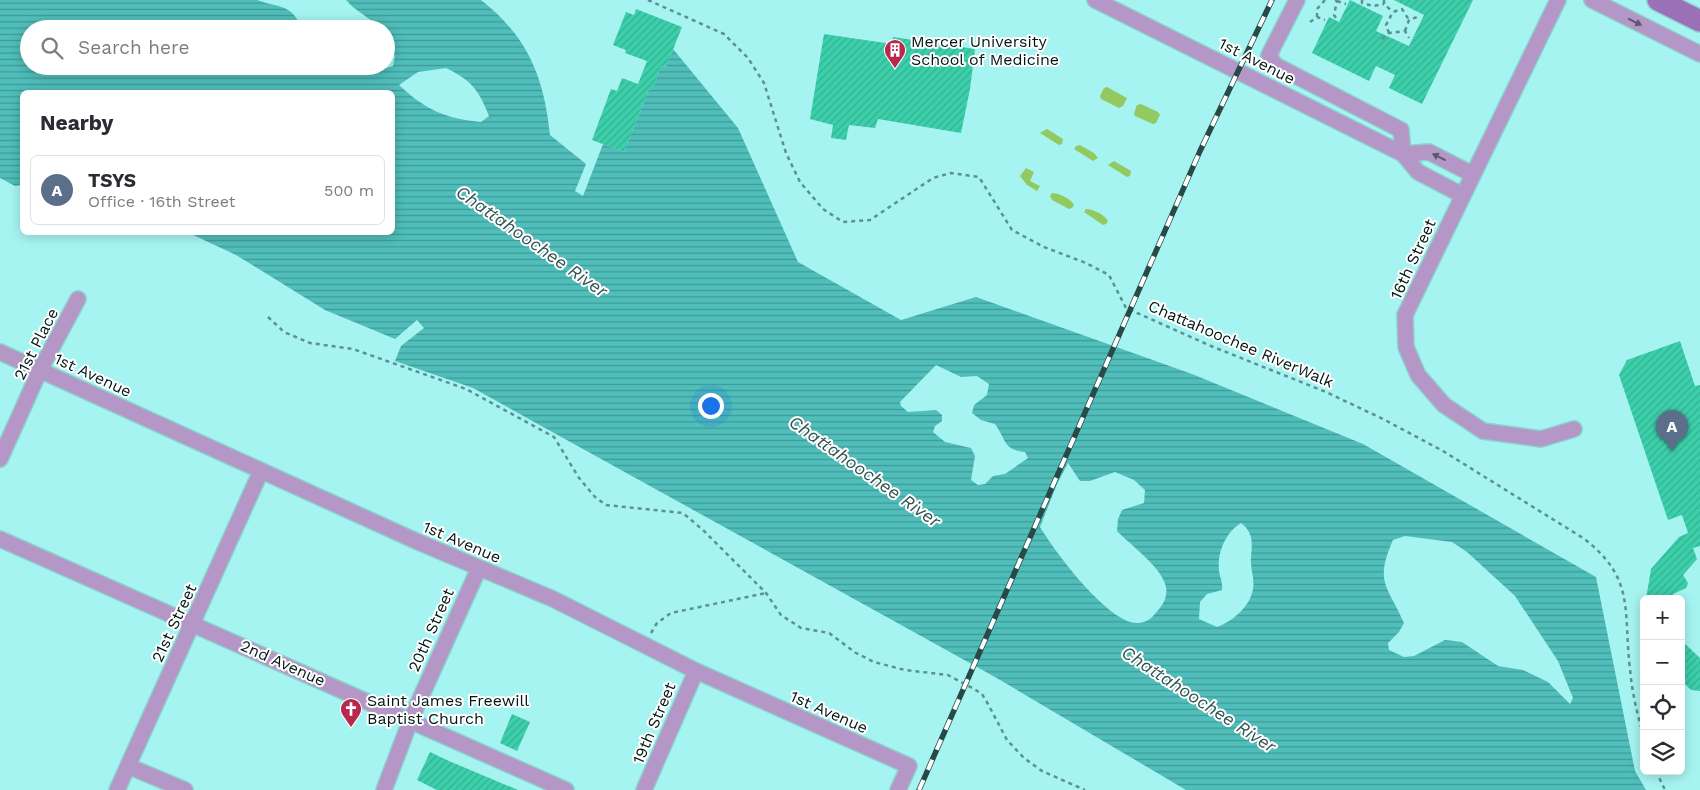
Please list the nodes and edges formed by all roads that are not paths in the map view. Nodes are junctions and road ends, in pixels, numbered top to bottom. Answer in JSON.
{"nodes":[{"id":1,"x":1095,"y":0,"type":"edge"},
{"id":2,"x":1297,"y":0,"type":"edge"},
{"id":3,"x":1558,"y":0,"type":"edge"},
{"id":4,"x":1592,"y":0,"type":"edge"},
{"id":5,"x":1658,"y":0,"type":"edge"},
{"id":6,"x":1700,"y":21,"type":"edge"},
{"id":7,"x":1700,"y":54,"type":"edge"},
{"id":8,"x":1403,"y":154,"type":"junction"},
{"id":9,"x":1472,"y":174,"type":"junction"},
{"id":10,"x":1462,"y":195,"type":"junction"},
{"id":11,"x":78,"y":299,"type":"dead end"},
{"id":12,"x":0,"y":352,"type":"edge"},
{"id":13,"x":40,"y":370,"type":"junction"},
{"id":14,"x":1574,"y":429,"type":"dead end"},
{"id":15,"x":0,"y":459,"type":"edge"},
{"id":16,"x":261,"y":471,"type":"junction"},
{"id":17,"x":0,"y":539,"type":"edge"},
{"id":18,"x":479,"y":568,"type":"junction"},
{"id":19,"x":193,"y":623,"type":"junction"},
{"id":20,"x":696,"y":670,"type":"junction"},
{"id":21,"x":411,"y":720,"type":"junction"},
{"id":22,"x":128,"y":766,"type":"junction"},
{"id":23,"x":117,"y":790,"type":"edge"},
{"id":24,"x":185,"y":790,"type":"edge"},
{"id":25,"x":384,"y":790,"type":"edge"},
{"id":26,"x":566,"y":790,"type":"edge"},
{"id":27,"x":644,"y":790,"type":"edge"},
{"id":28,"x":898,"y":790,"type":"edge"}],
"edges":[{"from":1,"to":8,"type":"street","name":"1st Avenue"},
{"from":2,"to":8,"type":"street"},
{"from":3,"to":9,"type":"street","name":"16th Street"},
{"from":4,"to":7,"type":"street","one_way":true},
{"from":5,"to":6,"type":"main road"},
{"from":9,"to":8,"type":"street","one_way":true},
{"from":8,"to":10,"type":"street","name":"1st Avenue"},
{"from":9,"to":10,"type":"street","name":"16th Street"},
{"from":10,"to":14,"type":"street","name":"16th Street"},
{"from":11,"to":13,"type":"street","name":"21st Place"},
{"from":12,"to":13,"type":"street","name":"1st Avenue"},
{"from":13,"to":15,"type":"street","name":"21st Place"},
{"from":13,"to":16,"type":"street","name":"1st Avenue"},
{"from":16,"to":18,"type":"street","name":"1st Avenue"},
{"from":16,"to":19,"type":"street","name":"21st Street"},
{"from":17,"to":19,"type":"street","name":"2nd Avenue"},
{"from":18,"to":20,"type":"street","name":"1st Avenue"},
{"from":18,"to":21,"type":"street","name":"20th Street"},
{"from":19,"to":21,"type":"street","name":"2nd Avenue"},
{"from":19,"to":22,"type":"street","name":"21st Street"},
{"from":20,"to":27,"type":"street","name":"19th Street"},
{"from":20,"to":28,"type":"street","name":"1st Avenue"},
{"from":21,"to":25,"type":"street","name":"20th Street"},
{"from":21,"to":26,"type":"street","name":"2nd Avenue"},
{"from":22,"to":23,"type":"street","name":"21st Street"},
{"from":22,"to":24,"type":"street"}]}
